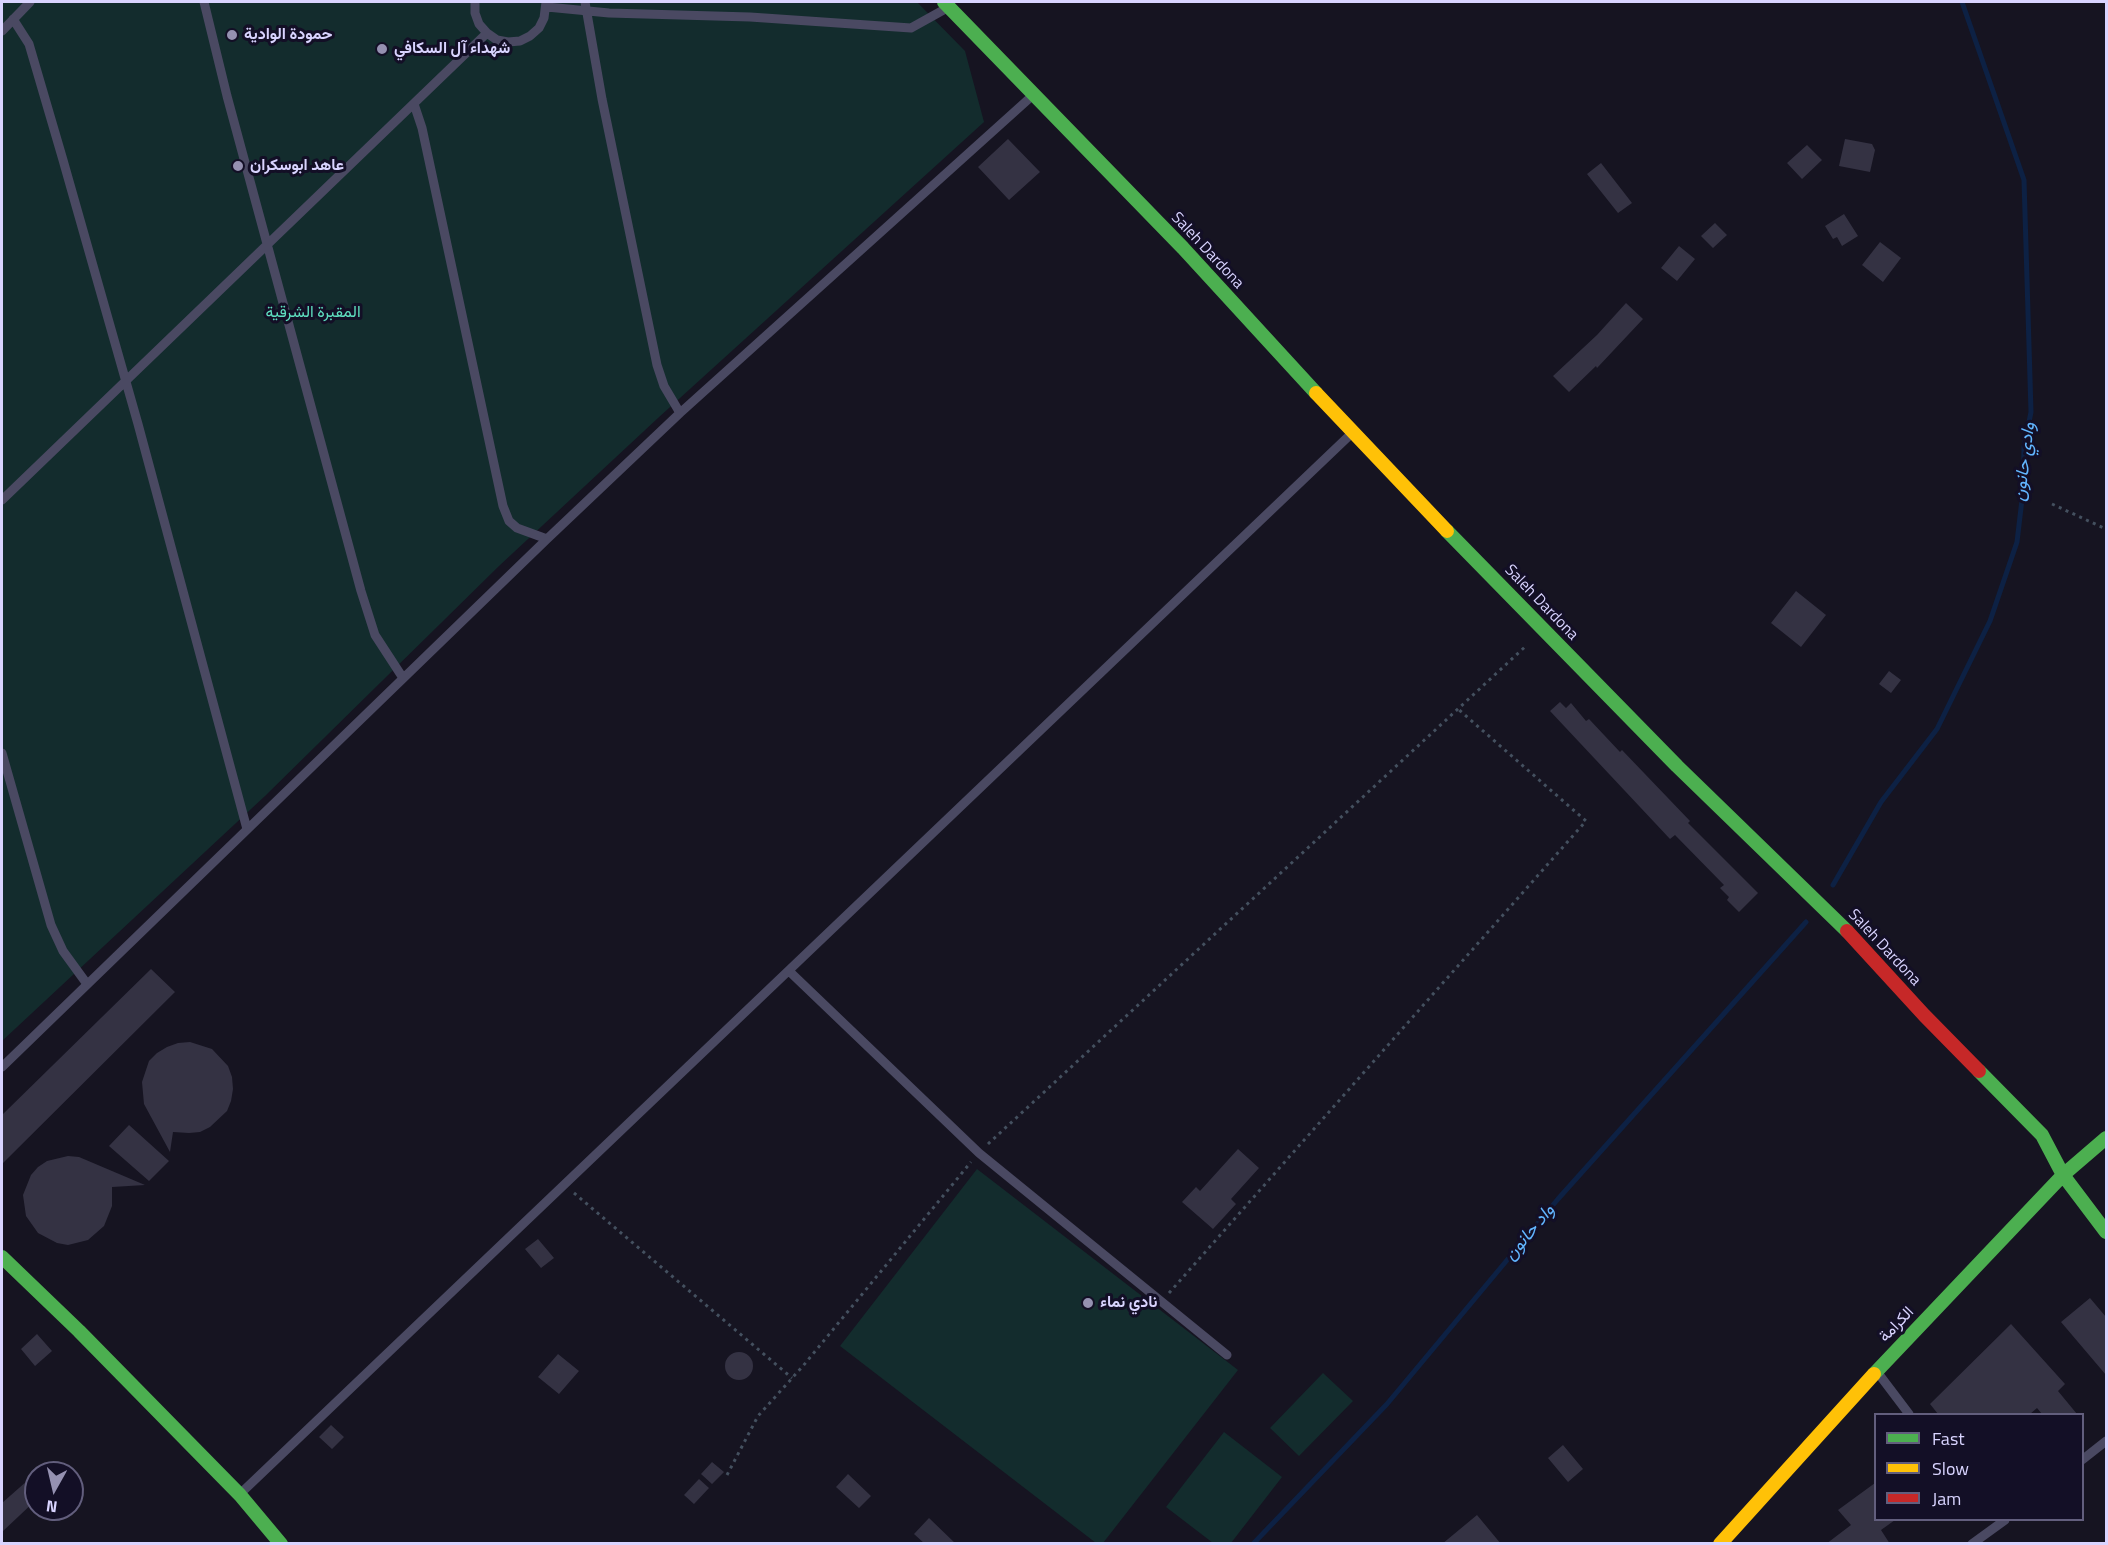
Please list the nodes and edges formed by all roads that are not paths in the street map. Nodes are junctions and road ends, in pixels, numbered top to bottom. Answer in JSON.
{"nodes":[{"id":1,"x":30,"y":2,"type":"edge"},
{"id":2,"x":204,"y":2,"type":"edge"},
{"id":3,"x":475,"y":2,"type":"edge"},
{"id":4,"x":546,"y":4,"type":"edge"},
{"id":5,"x":947,"y":4,"type":"edge"},
{"id":6,"x":586,"y":6,"type":"edge"},
{"id":7,"x":13,"y":19,"type":"junction"},
{"id":8,"x":2,"y":31,"type":"edge"},
{"id":9,"x":487,"y":33,"type":"junction"},
{"id":10,"x":1034,"y":94,"type":"junction"},
{"id":11,"x":414,"y":104,"type":"junction"},
{"id":12,"x":268,"y":245,"type":"junction"},
{"id":13,"x":125,"y":381,"type":"junction"},
{"id":14,"x":680,"y":413,"type":"junction"},
{"id":15,"x":1352,"y":433,"type":"junction"},
{"id":16,"x":2,"y":500,"type":"edge"},
{"id":17,"x":546,"y":539,"type":"junction"},
{"id":18,"x":403,"y":678,"type":"junction"},
{"id":19,"x":2,"y":753,"type":"edge"},
{"id":20,"x":247,"y":829,"type":"junction"},
{"id":21,"x":789,"y":971,"type":"junction"},
{"id":22,"x":87,"y":984,"type":"junction"},
{"id":23,"x":2,"y":1067,"type":"edge"},
{"id":24,"x":2106,"y":1138,"type":"edge"},
{"id":25,"x":2063,"y":1175,"type":"junction"},
{"id":26,"x":2106,"y":1232,"type":"edge"},
{"id":27,"x":2,"y":1257,"type":"edge"},
{"id":28,"x":1227,"y":1354,"type":"dead end"},
{"id":29,"x":1877,"y":1371,"type":"junction"},
{"id":30,"x":1908,"y":1413,"type":"edge"},
{"id":31,"x":2106,"y":1441,"type":"edge"},
{"id":32,"x":2084,"y":1458,"type":"edge"},
{"id":33,"x":240,"y":1495,"type":"junction"},
{"id":34,"x":1986,"y":1521,"type":"edge"},
{"id":35,"x":2004,"y":1521,"type":"edge"},
{"id":36,"x":1992,"y":1529,"type":"junction"},
{"id":37,"x":281,"y":1544,"type":"edge"},
{"id":38,"x":1720,"y":1544,"type":"edge"},
{"id":39,"x":1972,"y":1544,"type":"edge"}],
"edges":[{"from":1,"to":7,"type":"lane"},
{"from":2,"to":12,"type":"lane"},
{"from":3,"to":9,"type":"lane"},
{"from":4,"to":6,"type":"lane"},
{"from":4,"to":9,"type":"lane"},
{"from":5,"to":6,"type":"lane"},
{"from":5,"to":10,"type":"street","name":"Saleh Dardona"},
{"from":6,"to":14,"type":"lane"},
{"from":7,"to":8,"type":"lane"},
{"from":7,"to":13,"type":"lane"},
{"from":9,"to":11,"type":"lane"},
{"from":10,"to":14,"type":"lane"},
{"from":10,"to":15,"type":"street","name":"Saleh Dardona"},
{"from":11,"to":12,"type":"lane"},
{"from":11,"to":17,"type":"lane"},
{"from":12,"to":13,"type":"lane"},
{"from":12,"to":18,"type":"lane"},
{"from":13,"to":16,"type":"lane"},
{"from":13,"to":20,"type":"lane"},
{"from":14,"to":17,"type":"lane"},
{"from":15,"to":21,"type":"lane"},
{"from":15,"to":25,"type":"street","name":"Saleh Dardona"},
{"from":17,"to":18,"type":"lane"},
{"from":18,"to":20,"type":"lane"},
{"from":19,"to":22,"type":"lane"},
{"from":20,"to":22,"type":"lane"},
{"from":21,"to":28,"type":"lane"},
{"from":21,"to":33,"type":"lane"},
{"from":22,"to":23,"type":"lane"},
{"from":24,"to":25,"type":"street","name":"الكرامة"},
{"from":25,"to":26,"type":"street","name":"Saleh Dardona"},
{"from":25,"to":29,"type":"street","name":"الكرامة"},
{"from":27,"to":33,"type":"street"},
{"from":29,"to":30,"type":"lane"},
{"from":29,"to":38,"type":"street","name":"الكرامة"},
{"from":31,"to":32,"type":"lane"},
{"from":33,"to":37,"type":"street"},
{"from":34,"to":36,"type":"lane"},
{"from":35,"to":36,"type":"lane"},
{"from":36,"to":39,"type":"lane"}]}
